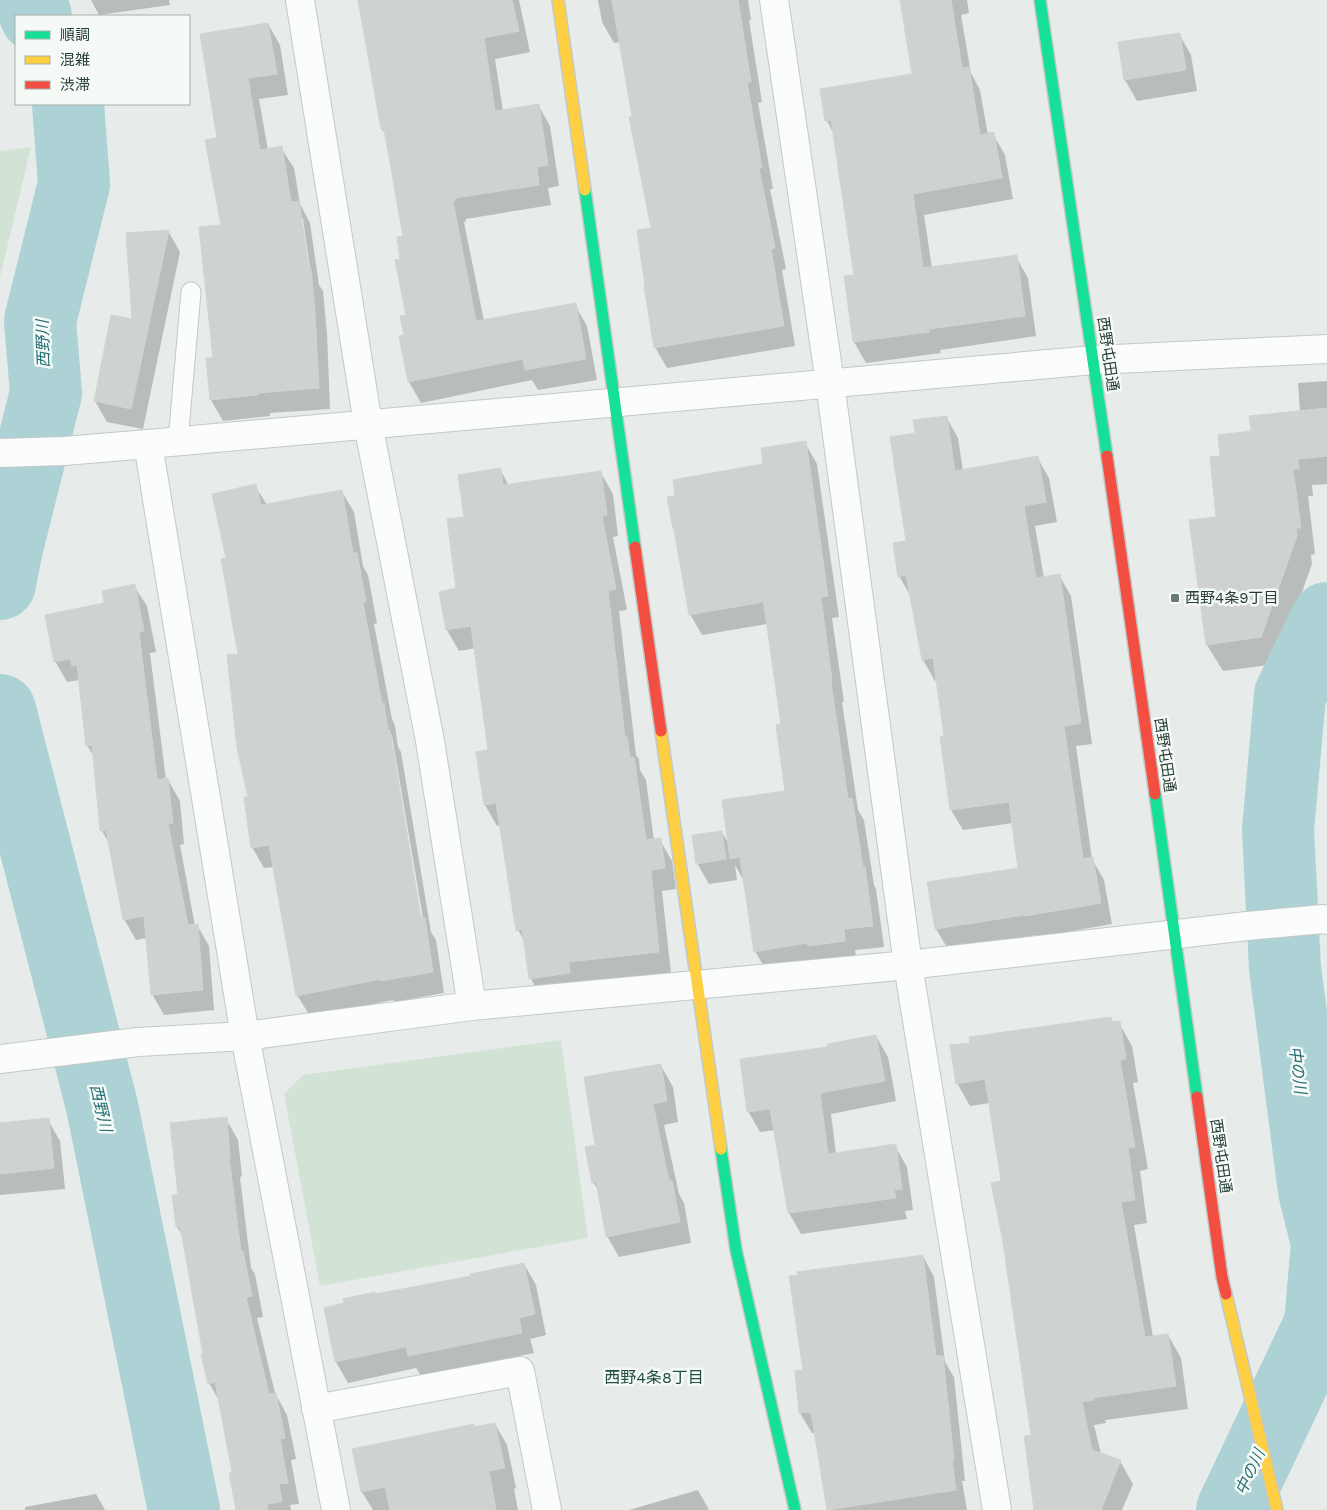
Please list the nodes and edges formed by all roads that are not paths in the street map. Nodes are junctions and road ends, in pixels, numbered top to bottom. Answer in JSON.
{"nodes":[{"id":1,"x":300,"y":0,"type":"edge"},
{"id":2,"x":558,"y":0,"type":"edge"},
{"id":3,"x":774,"y":0,"type":"edge"},
{"id":4,"x":1040,"y":0,"type":"edge"},
{"id":5,"x":191,"y":292,"type":"dead end"},
{"id":6,"x":1327,"y":349,"type":"edge"},
{"id":7,"x":1094,"y":360,"type":"junction"},
{"id":8,"x":830,"y":383,"type":"junction"},
{"id":9,"x":615,"y":402,"type":"junction"},
{"id":10,"x":368,"y":424,"type":"junction"},
{"id":11,"x":178,"y":441,"type":"junction"},
{"id":12,"x":148,"y":444,"type":"junction"},
{"id":13,"x":0,"y":453,"type":"edge"},
{"id":14,"x":1325,"y":920,"type":"edge"},
{"id":15,"x":1175,"y":935,"type":"junction"},
{"id":16,"x":908,"y":965,"type":"junction"},
{"id":17,"x":697,"y":984,"type":"junction"},
{"id":18,"x":472,"y":1006,"type":"junction"},
{"id":19,"x":245,"y":1036,"type":"junction"},
{"id":20,"x":0,"y":1059,"type":"edge"},
{"id":21,"x":316,"y":1409,"type":"junction"},
{"id":22,"x":336,"y":1510,"type":"edge"},
{"id":23,"x":547,"y":1510,"type":"edge"},
{"id":24,"x":796,"y":1510,"type":"edge"},
{"id":25,"x":997,"y":1510,"type":"edge"},
{"id":26,"x":1278,"y":1510,"type":"edge"}],
"edges":[{"from":1,"to":10,"type":"street"},
{"from":2,"to":9,"type":"street"},
{"from":3,"to":8,"type":"street"},
{"from":4,"to":7,"type":"street","name":"西野屯田通"},
{"from":5,"to":11,"type":"lane"},
{"from":6,"to":7,"type":"street"},
{"from":7,"to":8,"type":"street"},
{"from":7,"to":15,"type":"street","name":"西野屯田通"},
{"from":8,"to":9,"type":"street"},
{"from":8,"to":16,"type":"street"},
{"from":9,"to":10,"type":"street"},
{"from":9,"to":17,"type":"street"},
{"from":10,"to":11,"type":"street"},
{"from":10,"to":18,"type":"street"},
{"from":11,"to":12,"type":"street"},
{"from":12,"to":13,"type":"street"},
{"from":12,"to":19,"type":"street"},
{"from":14,"to":15,"type":"street"},
{"from":15,"to":16,"type":"street"},
{"from":15,"to":26,"type":"street","name":"西野屯田通"},
{"from":16,"to":17,"type":"street"},
{"from":16,"to":25,"type":"street"},
{"from":17,"to":18,"type":"street"},
{"from":17,"to":24,"type":"street"},
{"from":18,"to":19,"type":"street"},
{"from":19,"to":20,"type":"street"},
{"from":19,"to":21,"type":"street"},
{"from":21,"to":22,"type":"street"},
{"from":21,"to":23,"type":"street"}]}
